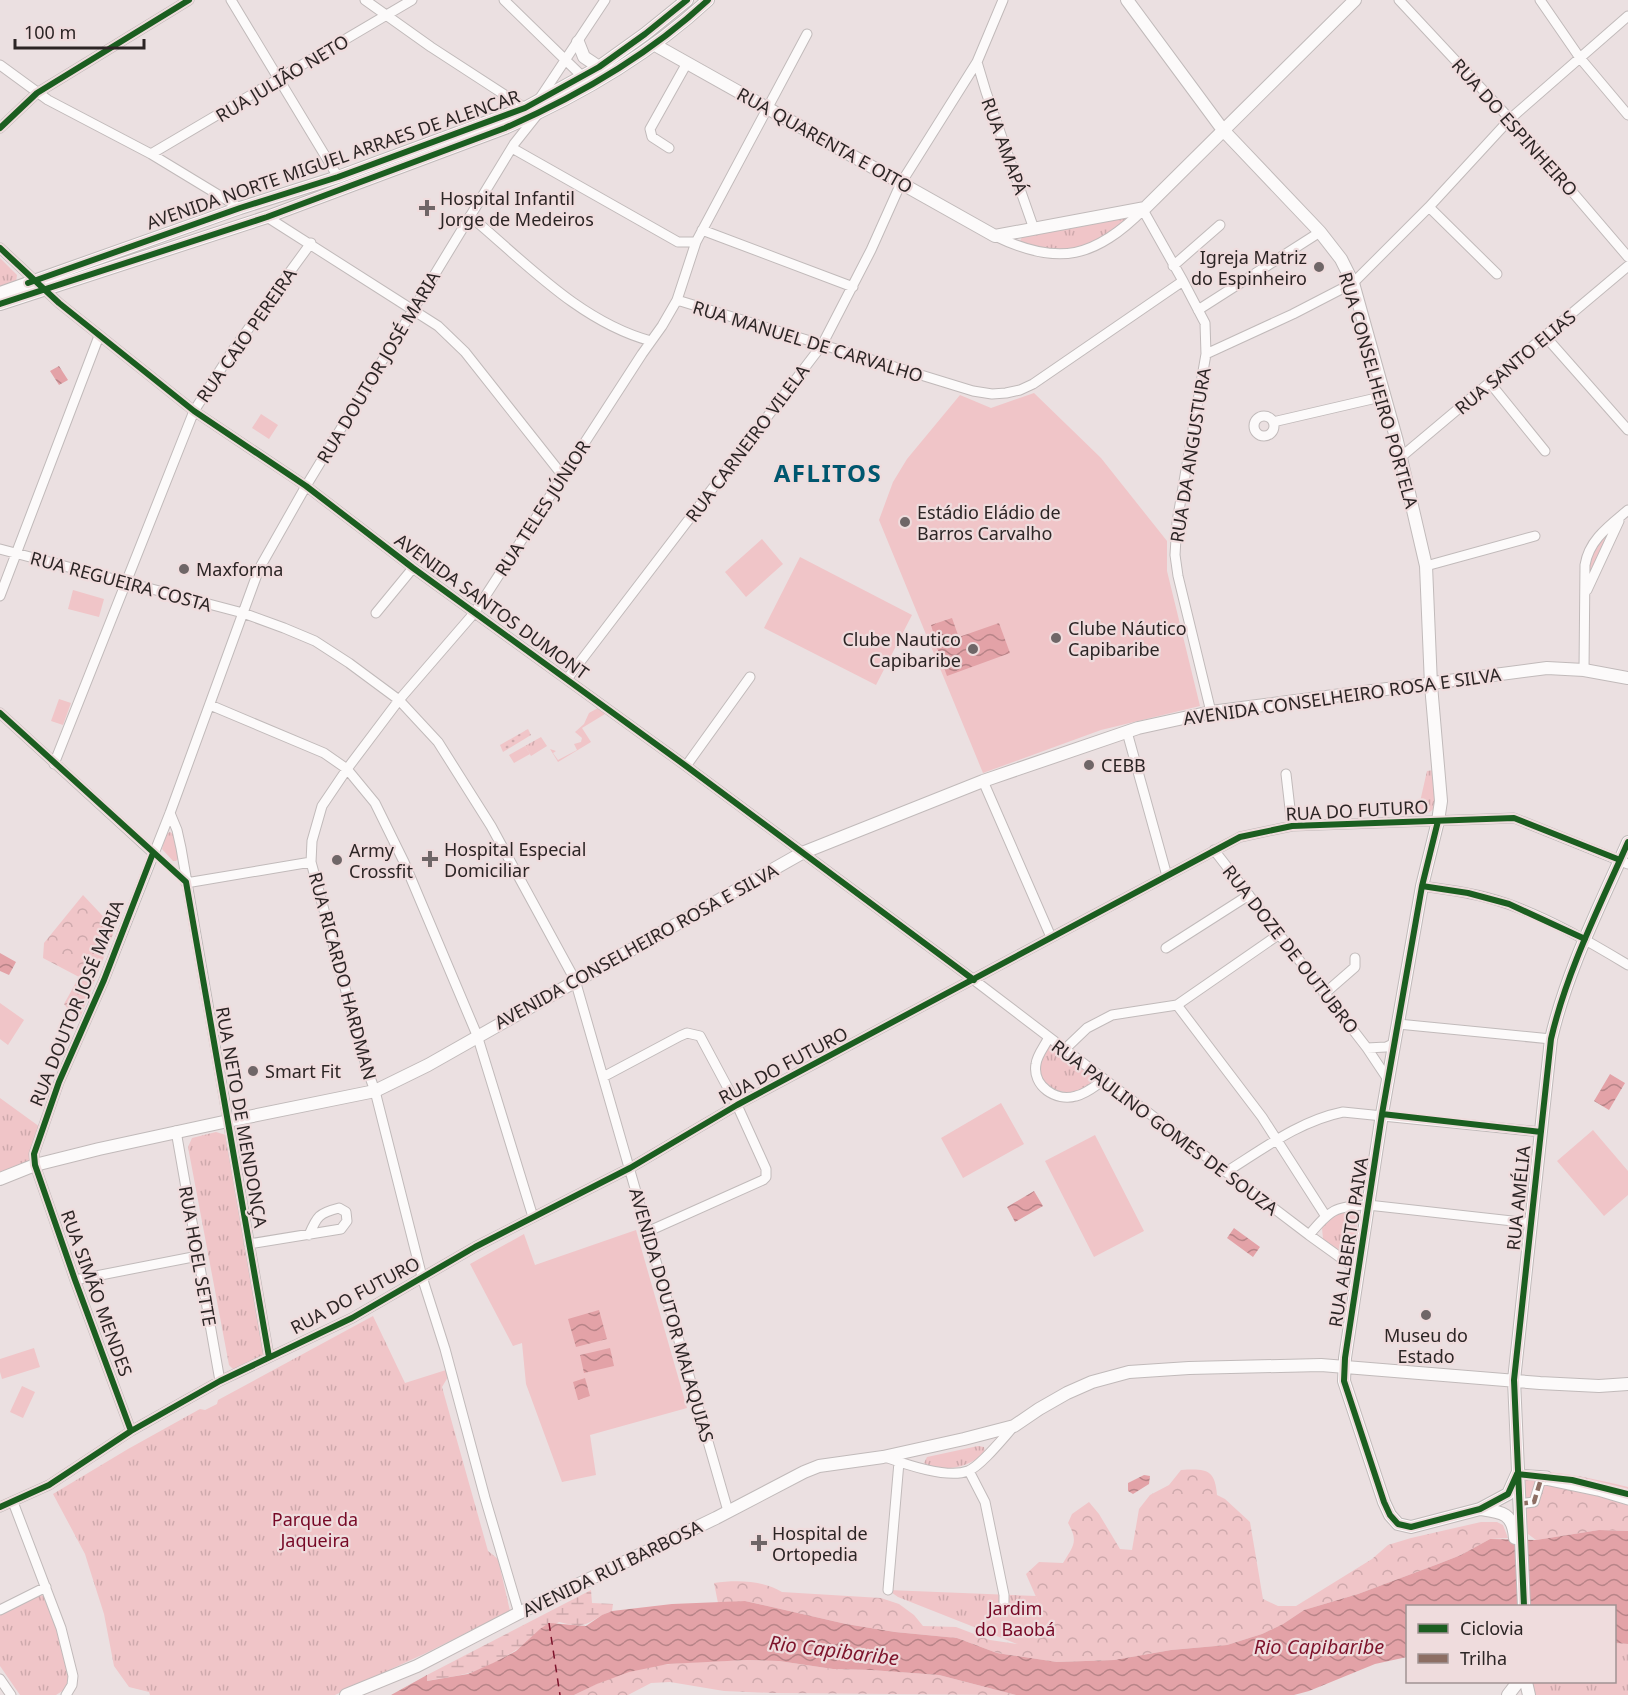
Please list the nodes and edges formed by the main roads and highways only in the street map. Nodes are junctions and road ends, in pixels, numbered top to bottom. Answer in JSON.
{"nodes":[{"id":1,"x":687,"y":0,"type":"edge"},
{"id":2,"x":708,"y":0,"type":"edge"},
{"id":3,"x":1127,"y":0,"type":"edge"},
{"id":4,"x":1355,"y":0,"type":"edge"},
{"id":5,"x":578,"y":42,"type":"road end"},
{"id":6,"x":655,"y":45,"type":"junction"},
{"id":7,"x":599,"y":67,"type":"junction"},
{"id":8,"x":587,"y":81,"type":"junction"},
{"id":9,"x":538,"y":108,"type":"junction"},
{"id":10,"x":1222,"y":130,"type":"junction"},
{"id":11,"x":39,"y":284,"type":"junction"},
{"id":12,"x":0,"y":293,"type":"edge"},
{"id":13,"x":0,"y":304,"type":"edge"},
{"id":14,"x":1628,"y":678,"type":"edge"},
{"id":15,"x":1431,"y":685,"type":"junction"},
{"id":16,"x":1438,"y":821,"type":"joint"},
{"id":17,"x":1628,"y":842,"type":"edge"},
{"id":18,"x":1624,"y":862,"type":"edge"},
{"id":19,"x":0,"y":1179,"type":"edge"},
{"id":20,"x":1344,"y":1368,"type":"junction"},
{"id":21,"x":1514,"y":1380,"type":"junction"},
{"id":22,"x":1628,"y":1384,"type":"edge"},
{"id":23,"x":1517,"y":1474,"type":"junction"},
{"id":24,"x":1480,"y":1509,"type":"junction"},
{"id":25,"x":1518,"y":1537,"type":"junction"},
{"id":26,"x":1517,"y":1605,"type":"edge"},
{"id":27,"x":1524,"y":1605,"type":"edge"},
{"id":28,"x":1517,"y":1683,"type":"edge"},
{"id":29,"x":346,"y":1695,"type":"edge"},
{"id":30,"x":1508,"y":1695,"type":"edge"}],
"edges":[{"from":1,"to":7,"type":"main road","name":"AVENIDA NORTE MIGUEL ARRAES DE ALENCAR"},
{"from":2,"to":6,"type":"main road","name":"AVENIDA NORTE MIGUEL ARRAES DE ALENCAR"},
{"from":3,"to":10,"type":"main road","name":"RUA CONSELHEIRO PORTELA"},
{"from":4,"to":10,"type":"main road","name":"RUA QUARENTA E OITO"},
{"from":5,"to":7,"type":"main road"},
{"from":6,"to":8,"type":"main road","name":"AVENIDA NORTE MIGUEL ARRAES DE ALENCAR"},
{"from":6,"to":10,"type":"main road","name":"RUA QUARENTA E OITO"},
{"from":7,"to":8,"type":"main road","name":"AVENIDA NORTE MIGUEL ARRAES DE ALENCAR"},
{"from":8,"to":9,"type":"main road","name":"AVENIDA NORTE MIGUEL ARRAES DE ALENCAR"},
{"from":9,"to":11,"type":"main road","name":"AVENIDA NORTE MIGUEL ARRAES DE ALENCAR"},
{"from":9,"to":11,"type":"main road","name":"AVENIDA NORTE MIGUEL ARRAES DE ALENCAR"},
{"from":10,"to":15,"type":"main road","name":"RUA CONSELHEIRO PORTELA"},
{"from":11,"to":12,"type":"main road","name":"AVENIDA NORTE MIGUEL ARRAES DE ALENCAR"},
{"from":11,"to":13,"type":"main road","name":"AVENIDA NORTE MIGUEL ARRAES DE ALENCAR"},
{"from":14,"to":15,"type":"main road","name":"AVENIDA CONSELHEIRO ROSA E SILVA"},
{"from":15,"to":16,"type":"main road","name":"RUA CONSELHEIRO PORTELA"},
{"from":15,"to":19,"type":"main road","name":"AVENIDA CONSELHEIRO ROSA E SILVA"},
{"from":16,"to":20,"type":"main road","name":"RUA ALBERTO PAIVA"},
{"from":17,"to":18,"type":"main road","name":"RUA AMÉLIA"},
{"from":18,"to":21,"type":"main road","name":"RUA AMÉLIA"},
{"from":20,"to":21,"type":"main road","name":"AVENIDA RUI BARBOSA"},
{"from":20,"to":24,"type":"main road","name":"RUA ALBERTO PAIVA"},
{"from":20,"to":29,"type":"main road","name":"AVENIDA RUI BARBOSA"},
{"from":21,"to":22,"type":"main road","name":"AVENIDA RUI BARBOSA"},
{"from":21,"to":23,"type":"main road","name":"RUA AMÉLIA"},
{"from":23,"to":24,"type":"main road","name":"RUA ALBERTO PAIVA"},
{"from":23,"to":25,"type":"main road","name":"RUA AMÉLIA"},
{"from":24,"to":25,"type":"main road"},
{"from":25,"to":26,"type":"main road"},
{"from":25,"to":27,"type":"main road"},
{"from":28,"to":30,"type":"main road"}]}
